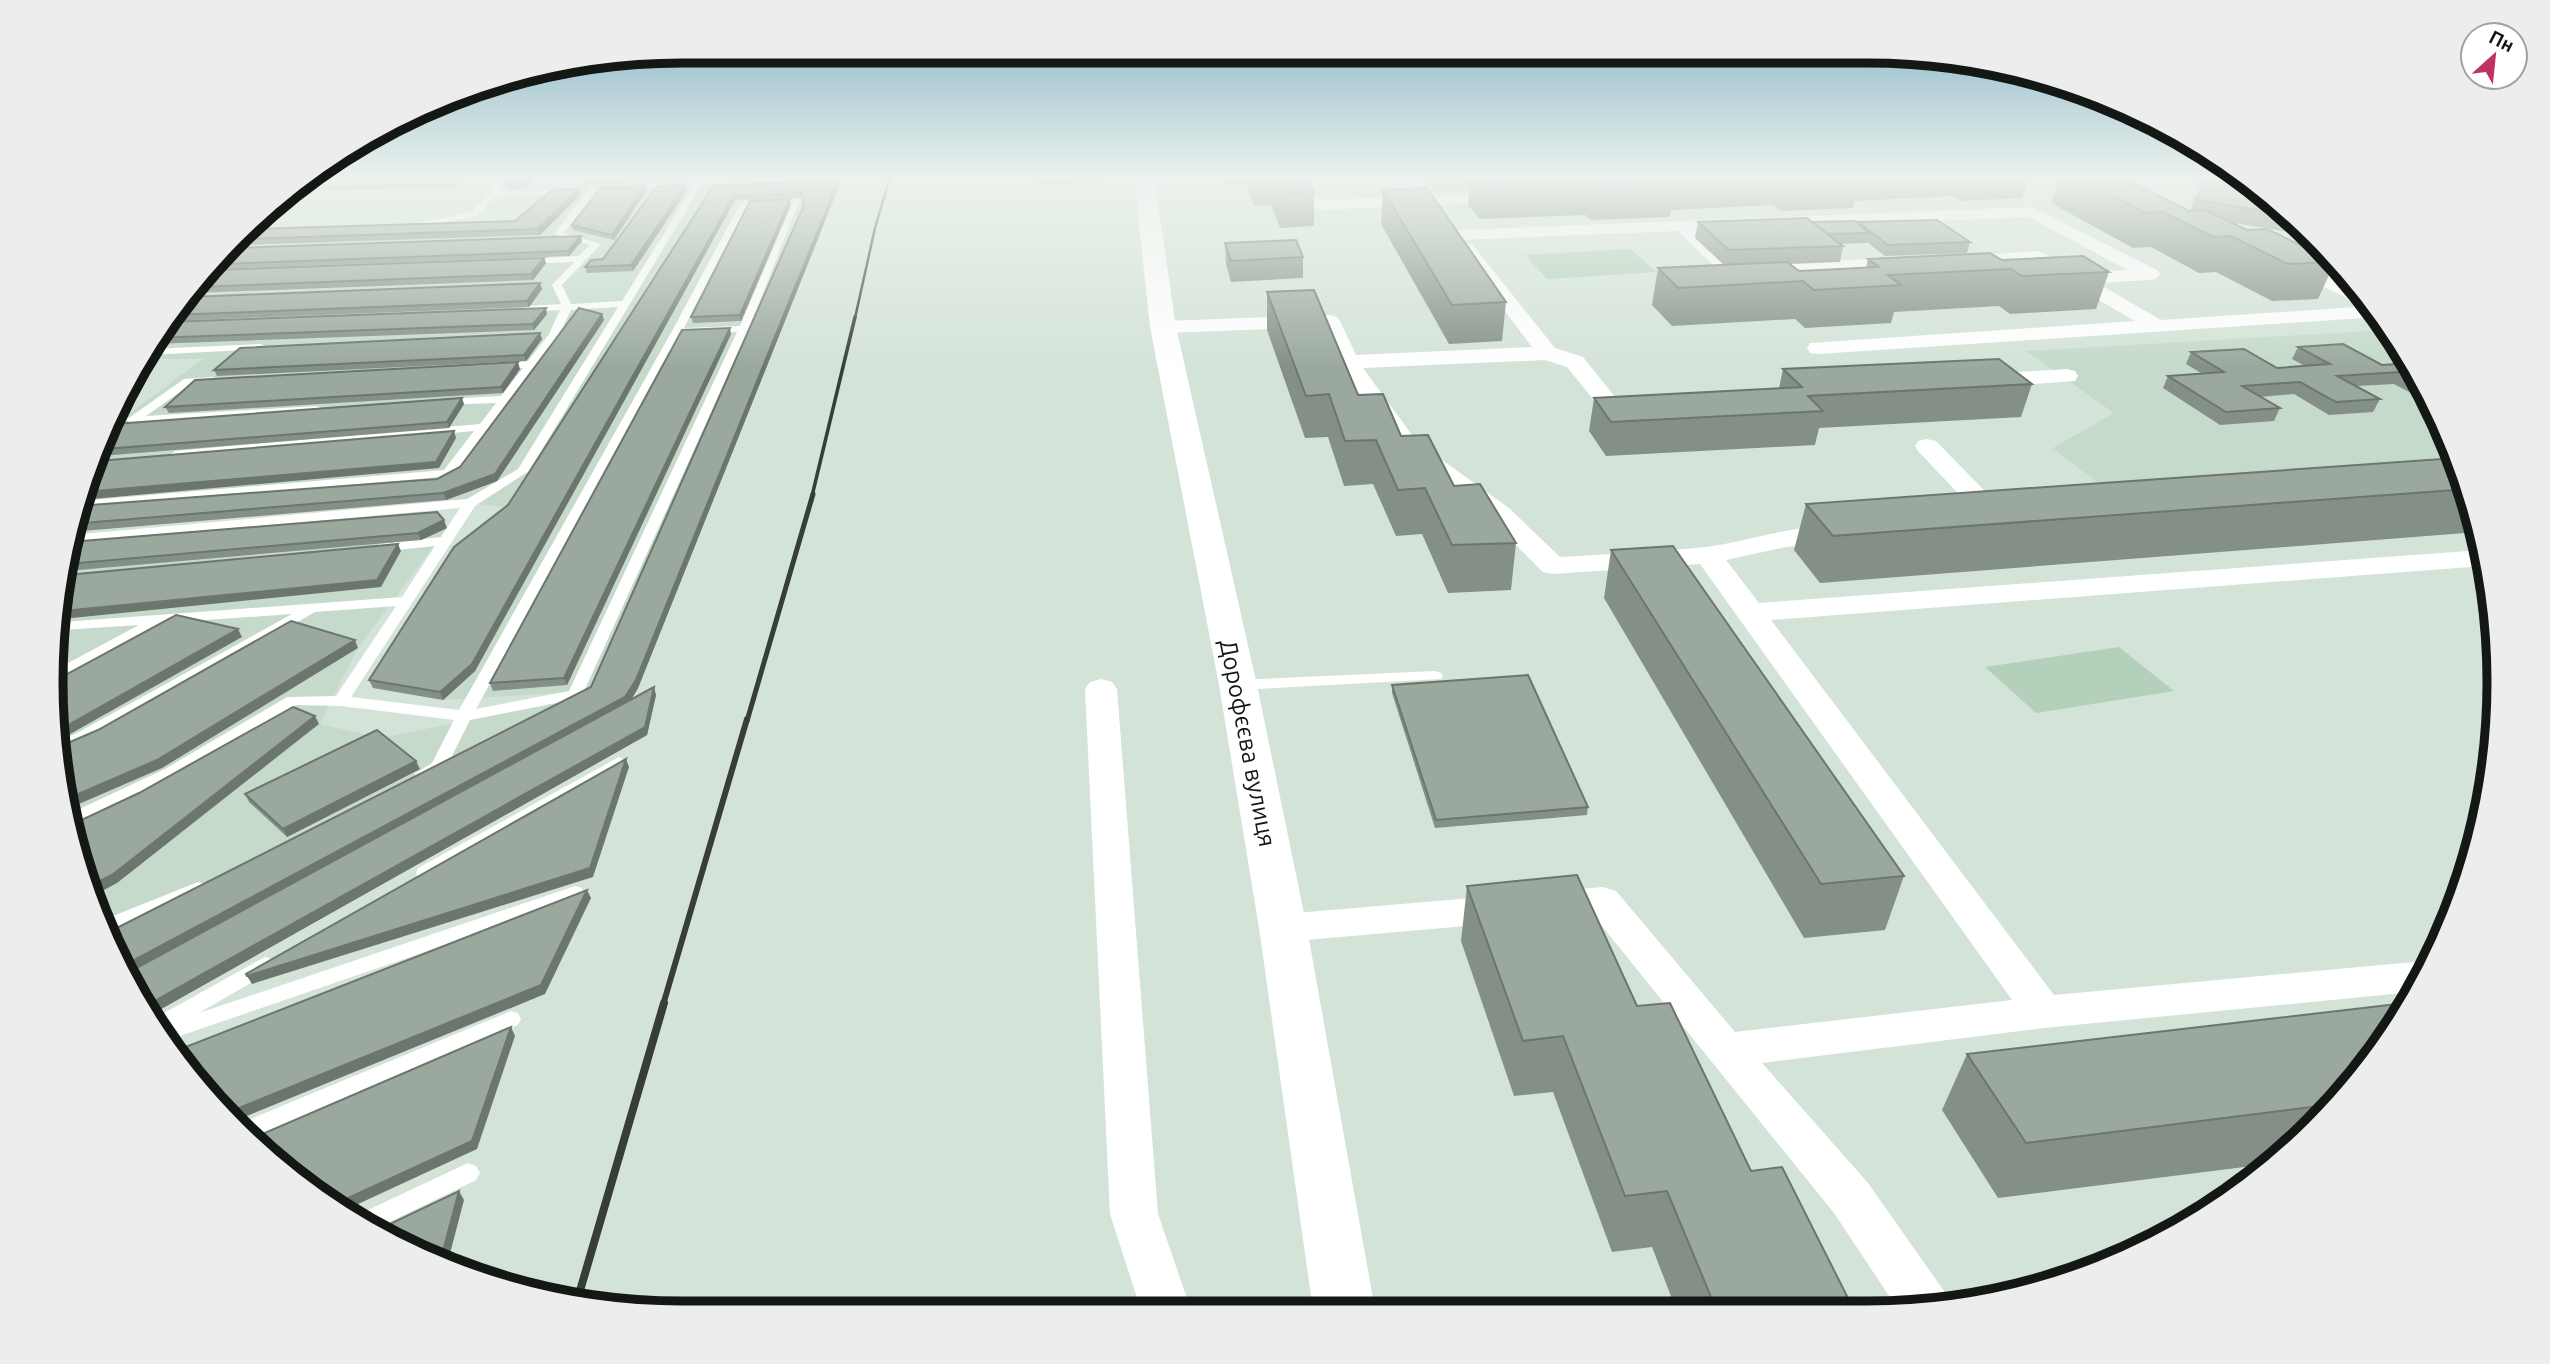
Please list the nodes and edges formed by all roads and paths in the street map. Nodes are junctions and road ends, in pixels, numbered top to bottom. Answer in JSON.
{"nodes":[{"id":1,"x":583,"y":241,"type":"edge"},
{"id":2,"x":665,"y":241,"type":"edge"},
{"id":3,"x":725,"y":241,"type":"edge"},
{"id":4,"x":781,"y":241,"type":"edge"},
{"id":5,"x":1152,"y":241,"type":"edge"},
{"id":6,"x":1460,"y":241,"type":"edge"},
{"id":7,"x":1699,"y":241,"type":"edge"},
{"id":8,"x":1969,"y":241,"type":"edge"},
{"id":9,"x":2087,"y":241,"type":"edge"},
{"id":10,"x":2269,"y":257,"type":"edge"},
{"id":11,"x":2001,"y":258,"type":"junction"},
{"id":12,"x":582,"y":259,"type":"junction"},
{"id":13,"x":510,"y":261,"type":"edge"},
{"id":14,"x":2079,"y":278,"type":"junction"},
{"id":15,"x":547,"y":283,"type":"dead end"},
{"id":16,"x":559,"y":283,"type":"junction"},
{"id":17,"x":2347,"y":290,"type":"edge"},
{"id":18,"x":626,"y":304,"type":"junction"},
{"id":19,"x":567,"y":307,"type":"junction"},
{"id":20,"x":513,"y":310,"type":"edge"},
{"id":21,"x":2365,"y":313,"type":"edge"},
{"id":22,"x":2157,"y":326,"type":"junction"},
{"id":23,"x":1163,"y":327,"type":"junction"},
{"id":24,"x":744,"y":329,"type":"junction"},
{"id":25,"x":677,"y":331,"type":"junction"},
{"id":26,"x":554,"y":334,"type":"junction"},
{"id":27,"x":540,"y":335,"type":"edge"},
{"id":28,"x":270,"y":346,"type":"edge"},
{"id":29,"x":159,"y":351,"type":"edge"},
{"id":30,"x":1547,"y":353,"type":"junction"},
{"id":31,"x":1348,"y":362,"type":"junction"},
{"id":32,"x":531,"y":364,"type":"junction"},
{"id":33,"x":490,"y":366,"type":"edge"},
{"id":34,"x":1844,"y":371,"type":"edge"},
{"id":35,"x":2067,"y":376,"type":"dead end"},
{"id":36,"x":229,"y":379,"type":"edge"},
{"id":37,"x":1957,"y":382,"type":"edge"},
{"id":38,"x":505,"y":399,"type":"junction"},
{"id":39,"x":1662,"y":401,"type":"edge"},
{"id":40,"x":422,"y":403,"type":"edge"},
{"id":41,"x":326,"y":409,"type":"edge"},
{"id":42,"x":483,"y":427,"type":"junction"},
{"id":43,"x":1927,"y":446,"type":"dead end"},
{"id":44,"x":167,"y":456,"type":"edge"},
{"id":45,"x":470,"y":503,"type":"junction"},
{"id":46,"x":90,"y":504,"type":"edge"},
{"id":47,"x":2029,"y":522,"type":"edge"},
{"id":48,"x":2002,"y":524,"type":"junction"},
{"id":49,"x":1975,"y":526,"type":"edge"},
{"id":50,"x":1867,"y":534,"type":"edge"},
{"id":51,"x":80,"y":538,"type":"edge"},
{"id":52,"x":445,"y":541,"type":"junction"},
{"id":53,"x":364,"y":549,"type":"edge"},
{"id":54,"x":1708,"y":555,"type":"junction"},
{"id":55,"x":2474,"y":559,"type":"edge"},
{"id":56,"x":406,"y":601,"type":"junction"},
{"id":57,"x":314,"y":607,"type":"junction"},
{"id":58,"x":1749,"y":613,"type":"junction"},
{"id":59,"x":162,"y":618,"type":"junction"},
{"id":60,"x":66,"y":626,"type":"edge"},
{"id":61,"x":63,"y":674,"type":"edge"},
{"id":62,"x":1435,"y":676,"type":"dead end"},
{"id":63,"x":1238,"y":685,"type":"junction"},
{"id":64,"x":1101,"y":689,"type":"dead end"},
{"id":65,"x":341,"y":701,"type":"junction"},
{"id":66,"x":464,"y":716,"type":"junction"},
{"id":67,"x":66,"y":744,"type":"edge"},
{"id":68,"x":619,"y":762,"type":"edge"},
{"id":69,"x":403,"y":785,"type":"edge"},
{"id":70,"x":78,"y":817,"type":"edge"},
{"id":71,"x":414,"y":879,"type":"edge"},
{"id":72,"x":220,"y":880,"type":"edge"},
{"id":73,"x":575,"y":893,"type":"edge"},
{"id":74,"x":112,"y":924,"type":"edge"},
{"id":75,"x":1283,"y":928,"type":"junction"},
{"id":76,"x":282,"y":955,"type":"edge"},
{"id":77,"x":2412,"y":977,"type":"edge"},
{"id":78,"x":2044,"y":1012,"type":"junction"},
{"id":79,"x":510,"y":1019,"type":"dead end"},
{"id":80,"x":165,"y":1022,"type":"edge"},
{"id":81,"x":170,"y":1031,"type":"edge"},
{"id":82,"x":1726,"y":1050,"type":"junction"},
{"id":83,"x":253,"y":1128,"type":"edge"},
{"id":84,"x":468,"y":1173,"type":"dead end"},
{"id":85,"x":372,"y":1218,"type":"edge"},
{"id":86,"x":1920,"y":1299,"type":"edge"},
{"id":87,"x":1163,"y":1301,"type":"edge"},
{"id":88,"x":1343,"y":1301,"type":"edge"}],
"edges":[{"from":1,"to":12,"type":"lane"},
{"from":2,"to":18,"type":"lane"},
{"from":3,"to":25,"type":"lane"},
{"from":4,"to":24,"type":"lane"},
{"from":5,"to":23,"type":"street","name":"Дорофєєва вулиця"},
{"from":6,"to":30,"type":"street"},
{"from":7,"to":11,"type":"street"},
{"from":8,"to":11,"type":"street"},
{"from":9,"to":14,"type":"street"},
{"from":10,"to":17,"type":"street"},
{"from":11,"to":14,"type":"street"},
{"from":12,"to":13,"type":"lane"},
{"from":12,"to":16,"type":"lane"},
{"from":14,"to":22,"type":"street"},
{"from":15,"to":16,"type":"lane"},
{"from":16,"to":19,"type":"lane"},
{"from":18,"to":19,"type":"lane"},
{"from":18,"to":45,"type":"lane"},
{"from":19,"to":20,"type":"lane"},
{"from":19,"to":26,"type":"lane"},
{"from":21,"to":22,"type":"street"},
{"from":22,"to":34,"type":"street"},
{"from":23,"to":31,"type":"street"},
{"from":23,"to":63,"type":"street","name":"Дорофєєва вулиця"},
{"from":24,"to":25,"type":"lane"},
{"from":24,"to":66,"type":"lane"},
{"from":25,"to":66,"type":"lane"},
{"from":26,"to":27,"type":"lane"},
{"from":26,"to":32,"type":"lane"},
{"from":28,"to":29,"type":"lane"},
{"from":30,"to":31,"type":"street"},
{"from":30,"to":39,"type":"street"},
{"from":31,"to":54,"type":"street"},
{"from":32,"to":33,"type":"lane"},
{"from":32,"to":38,"type":"lane"},
{"from":35,"to":37,"type":"street"},
{"from":36,"to":41,"type":"lane"},
{"from":38,"to":40,"type":"lane"},
{"from":38,"to":42,"type":"lane"},
{"from":42,"to":44,"type":"lane"},
{"from":42,"to":46,"type":"lane"},
{"from":43,"to":48,"type":"street"},
{"from":45,"to":51,"type":"lane"},
{"from":45,"to":52,"type":"lane"},
{"from":47,"to":48,"type":"street"},
{"from":48,"to":49,"type":"street"},
{"from":50,"to":54,"type":"street"},
{"from":52,"to":53,"type":"lane"},
{"from":52,"to":56,"type":"lane"},
{"from":54,"to":58,"type":"street"},
{"from":55,"to":58,"type":"street"},
{"from":56,"to":57,"type":"lane"},
{"from":56,"to":65,"type":"lane"},
{"from":57,"to":59,"type":"lane"},
{"from":57,"to":67,"type":"lane"},
{"from":58,"to":78,"type":"street"},
{"from":59,"to":60,"type":"lane"},
{"from":59,"to":61,"type":"lane"},
{"from":62,"to":63,"type":"lane"},
{"from":63,"to":75,"type":"street","name":"Дорофєєва вулиця"},
{"from":64,"to":87,"type":"street"},
{"from":65,"to":66,"type":"lane"},
{"from":65,"to":70,"type":"lane"},
{"from":66,"to":69,"type":"lane"},
{"from":68,"to":71,"type":"lane"},
{"from":72,"to":74,"type":"lane"},
{"from":73,"to":81,"type":"lane"},
{"from":75,"to":82,"type":"street"},
{"from":75,"to":88,"type":"street","name":"Дорофєєва вулиця"},
{"from":76,"to":80,"type":"lane"},
{"from":77,"to":78,"type":"street"},
{"from":78,"to":82,"type":"street"},
{"from":79,"to":83,"type":"lane"},
{"from":82,"to":86,"type":"street"},
{"from":84,"to":85,"type":"lane"}]}
